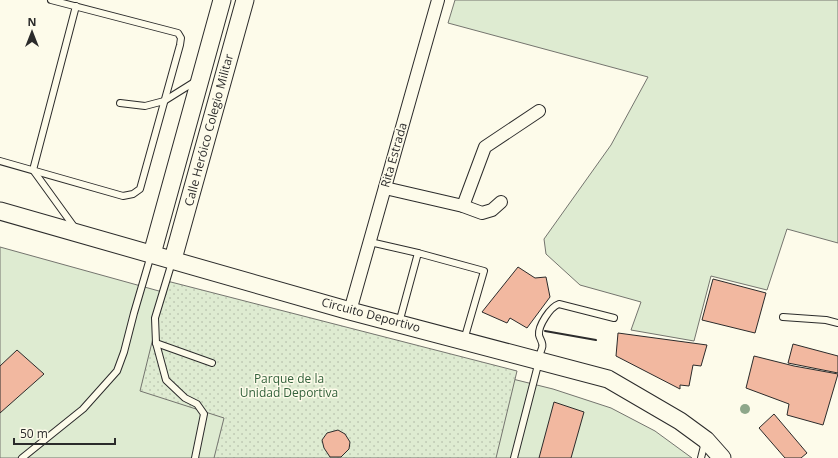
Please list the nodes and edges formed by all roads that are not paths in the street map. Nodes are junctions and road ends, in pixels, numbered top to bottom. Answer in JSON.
{"nodes":[{"id":1,"x":51,"y":0,"type":"edge"},
{"id":2,"x":222,"y":0,"type":"edge"},
{"id":3,"x":245,"y":0,"type":"edge"},
{"id":4,"x":438,"y":0,"type":"edge"},
{"id":5,"x":76,"y":6,"type":"junction"},
{"id":6,"x":201,"y":78,"type":"junction"},
{"id":7,"x":164,"y":101,"type":"junction"},
{"id":8,"x":120,"y":103,"type":"dead end"},
{"id":9,"x":539,"y":111,"type":"dead end"},
{"id":10,"x":184,"y":137,"type":"junction"},
{"id":11,"x":205,"y":144,"type":"junction"},
{"id":12,"x":0,"y":161,"type":"edge"},
{"id":13,"x":34,"y":170,"type":"junction"},
{"id":14,"x":385,"y":188,"type":"junction"},
{"id":15,"x":501,"y":202,"type":"dead end"},
{"id":16,"x":463,"y":206,"type":"junction"},
{"id":17,"x":0,"y":211,"type":"edge"},
{"id":18,"x":79,"y":233,"type":"junction"},
{"id":19,"x":370,"y":242,"type":"junction"},
{"id":20,"x":418,"y":253,"type":"junction"},
{"id":21,"x":152,"y":254,"type":"junction"},
{"id":22,"x":173,"y":259,"type":"junction"},
{"id":23,"x":350,"y":311,"type":"junction"},
{"id":24,"x":783,"y":317,"type":"dead end"},
{"id":25,"x":614,"y":318,"type":"dead end"},
{"id":26,"x":399,"y":323,"type":"junction"},
{"id":27,"x":838,"y":323,"type":"edge"},
{"id":28,"x":464,"y":340,"type":"junction"},
{"id":29,"x":156,"y":344,"type":"junction"},
{"id":30,"x":538,"y":360,"type":"junction"},
{"id":31,"x":212,"y":363,"type":"dead end"},
{"id":32,"x":706,"y":440,"type":"junction"},
{"id":33,"x":22,"y":458,"type":"edge"},
{"id":34,"x":195,"y":458,"type":"edge"},
{"id":35,"x":514,"y":458,"type":"edge"},
{"id":36,"x":701,"y":458,"type":"edge"},
{"id":37,"x":722,"y":458,"type":"edge"}],
"edges":[{"from":1,"to":5,"type":"lane"},
{"from":2,"to":6,"type":"main road","name":"Calle Heróico Colegio Militar"},
{"from":3,"to":11,"type":"main road","name":"Calle Heróico Colegio Militar"},
{"from":4,"to":14,"type":"street","name":"Rita Estrada"},
{"from":5,"to":7,"type":"lane"},
{"from":5,"to":13,"type":"lane"},
{"from":6,"to":7,"type":"lane"},
{"from":6,"to":10,"type":"main road","name":"Calle Heróico Colegio Militar"},
{"from":7,"to":8,"type":"lane"},
{"from":7,"to":13,"type":"lane"},
{"from":9,"to":16,"type":"street"},
{"from":10,"to":11,"type":"main road"},
{"from":10,"to":21,"type":"main road","name":"Calle Heróico Colegio Militar"},
{"from":11,"to":22,"type":"main road","name":"Calle Heróico Colegio Militar"},
{"from":12,"to":13,"type":"lane"},
{"from":13,"to":18,"type":"lane"},
{"from":14,"to":16,"type":"street"},
{"from":14,"to":19,"type":"street","name":"Rita Estrada"},
{"from":15,"to":16,"type":"street"},
{"from":17,"to":18,"type":"main road","name":"Circuito Deportivo"},
{"from":18,"to":21,"type":"main road","name":"Circuito Deportivo"},
{"from":19,"to":20,"type":"lane"},
{"from":19,"to":23,"type":"street","name":"Rita Estrada"},
{"from":20,"to":26,"type":"lane"},
{"from":20,"to":28,"type":"lane"},
{"from":21,"to":22,"type":"main road","name":"Circuito Deportivo"},
{"from":21,"to":33,"type":"lane"},
{"from":22,"to":23,"type":"main road","name":"Circuito Deportivo"},
{"from":22,"to":29,"type":"lane"},
{"from":23,"to":26,"type":"main road","name":"Circuito Deportivo"},
{"from":24,"to":27,"type":"lane"},
{"from":25,"to":30,"type":"lane"},
{"from":26,"to":28,"type":"main road","name":"Circuito Deportivo"},
{"from":28,"to":30,"type":"main road","name":"Circuito Deportivo"},
{"from":29,"to":31,"type":"lane"},
{"from":29,"to":34,"type":"lane"},
{"from":30,"to":32,"type":"main road","name":"Circuito Deportivo"},
{"from":30,"to":35,"type":"lane"},
{"from":32,"to":36,"type":"lane"},
{"from":32,"to":37,"type":"main road","name":"Circuito Deportivo"}]}
